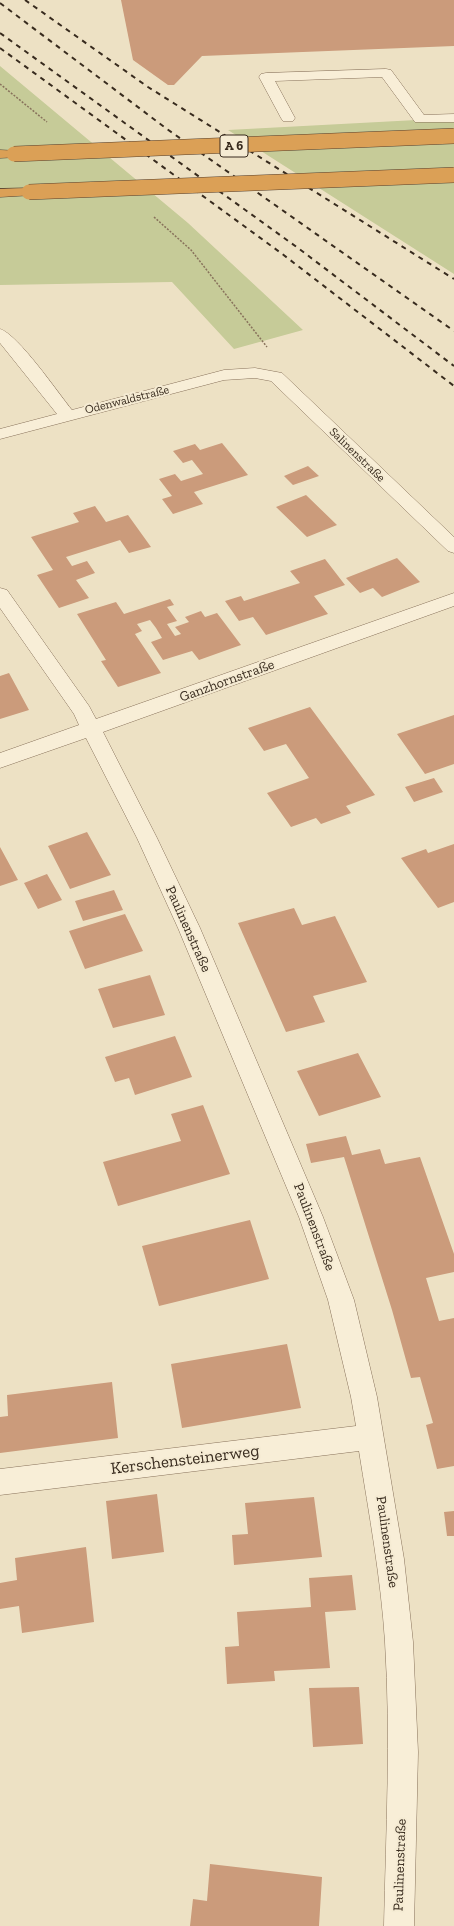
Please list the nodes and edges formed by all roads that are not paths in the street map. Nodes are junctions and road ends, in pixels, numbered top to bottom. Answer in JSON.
{"nodes":[{"id":1,"x":288,"y":118,"type":"dead end"},
{"id":2,"x":454,"y":118,"type":"edge"},
{"id":3,"x":454,"y":136,"type":"edge"},
{"id":4,"x":7,"y":154,"type":"edge"},
{"id":5,"x":454,"y":175,"type":"edge"},
{"id":6,"x":0,"y":193,"type":"edge"},
{"id":7,"x":0,"y":334,"type":"edge"},
{"id":8,"x":276,"y":377,"type":"joint"},
{"id":9,"x":67,"y":415,"type":"junction"},
{"id":10,"x":0,"y":434,"type":"edge"},
{"id":11,"x":454,"y":547,"type":"edge"},
{"id":12,"x":0,"y":594,"type":"edge"},
{"id":13,"x":454,"y":600,"type":"edge"},
{"id":14,"x":92,"y":729,"type":"junction"},
{"id":15,"x":0,"y":761,"type":"edge"},
{"id":16,"x":370,"y":1437,"type":"junction"},
{"id":17,"x":0,"y":1482,"type":"edge"},
{"id":18,"x":398,"y":1926,"type":"edge"}],
"edges":[{"from":1,"to":2,"type":"street"},
{"from":3,"to":4,"type":"highway","number":"A 6","bridge":true},
{"from":5,"to":6,"type":"highway","bridge":true},
{"from":7,"to":9,"type":"street"},
{"from":8,"to":9,"type":"street","name":"Odenwaldstraße"},
{"from":8,"to":11,"type":"street","name":"Salinenstraße"},
{"from":9,"to":10,"type":"street","name":"Odenwaldstraße"},
{"from":12,"to":14,"type":"street","name":"Paulinenstraße"},
{"from":13,"to":14,"type":"street","name":"Ganzhornstraße"},
{"from":14,"to":15,"type":"street","name":"Ganzhornstraße"},
{"from":14,"to":16,"type":"street","name":"Paulinenstraße"},
{"from":16,"to":17,"type":"street","name":"Kerschensteinerweg"},
{"from":16,"to":18,"type":"street","name":"Paulinenstraße"}]}
